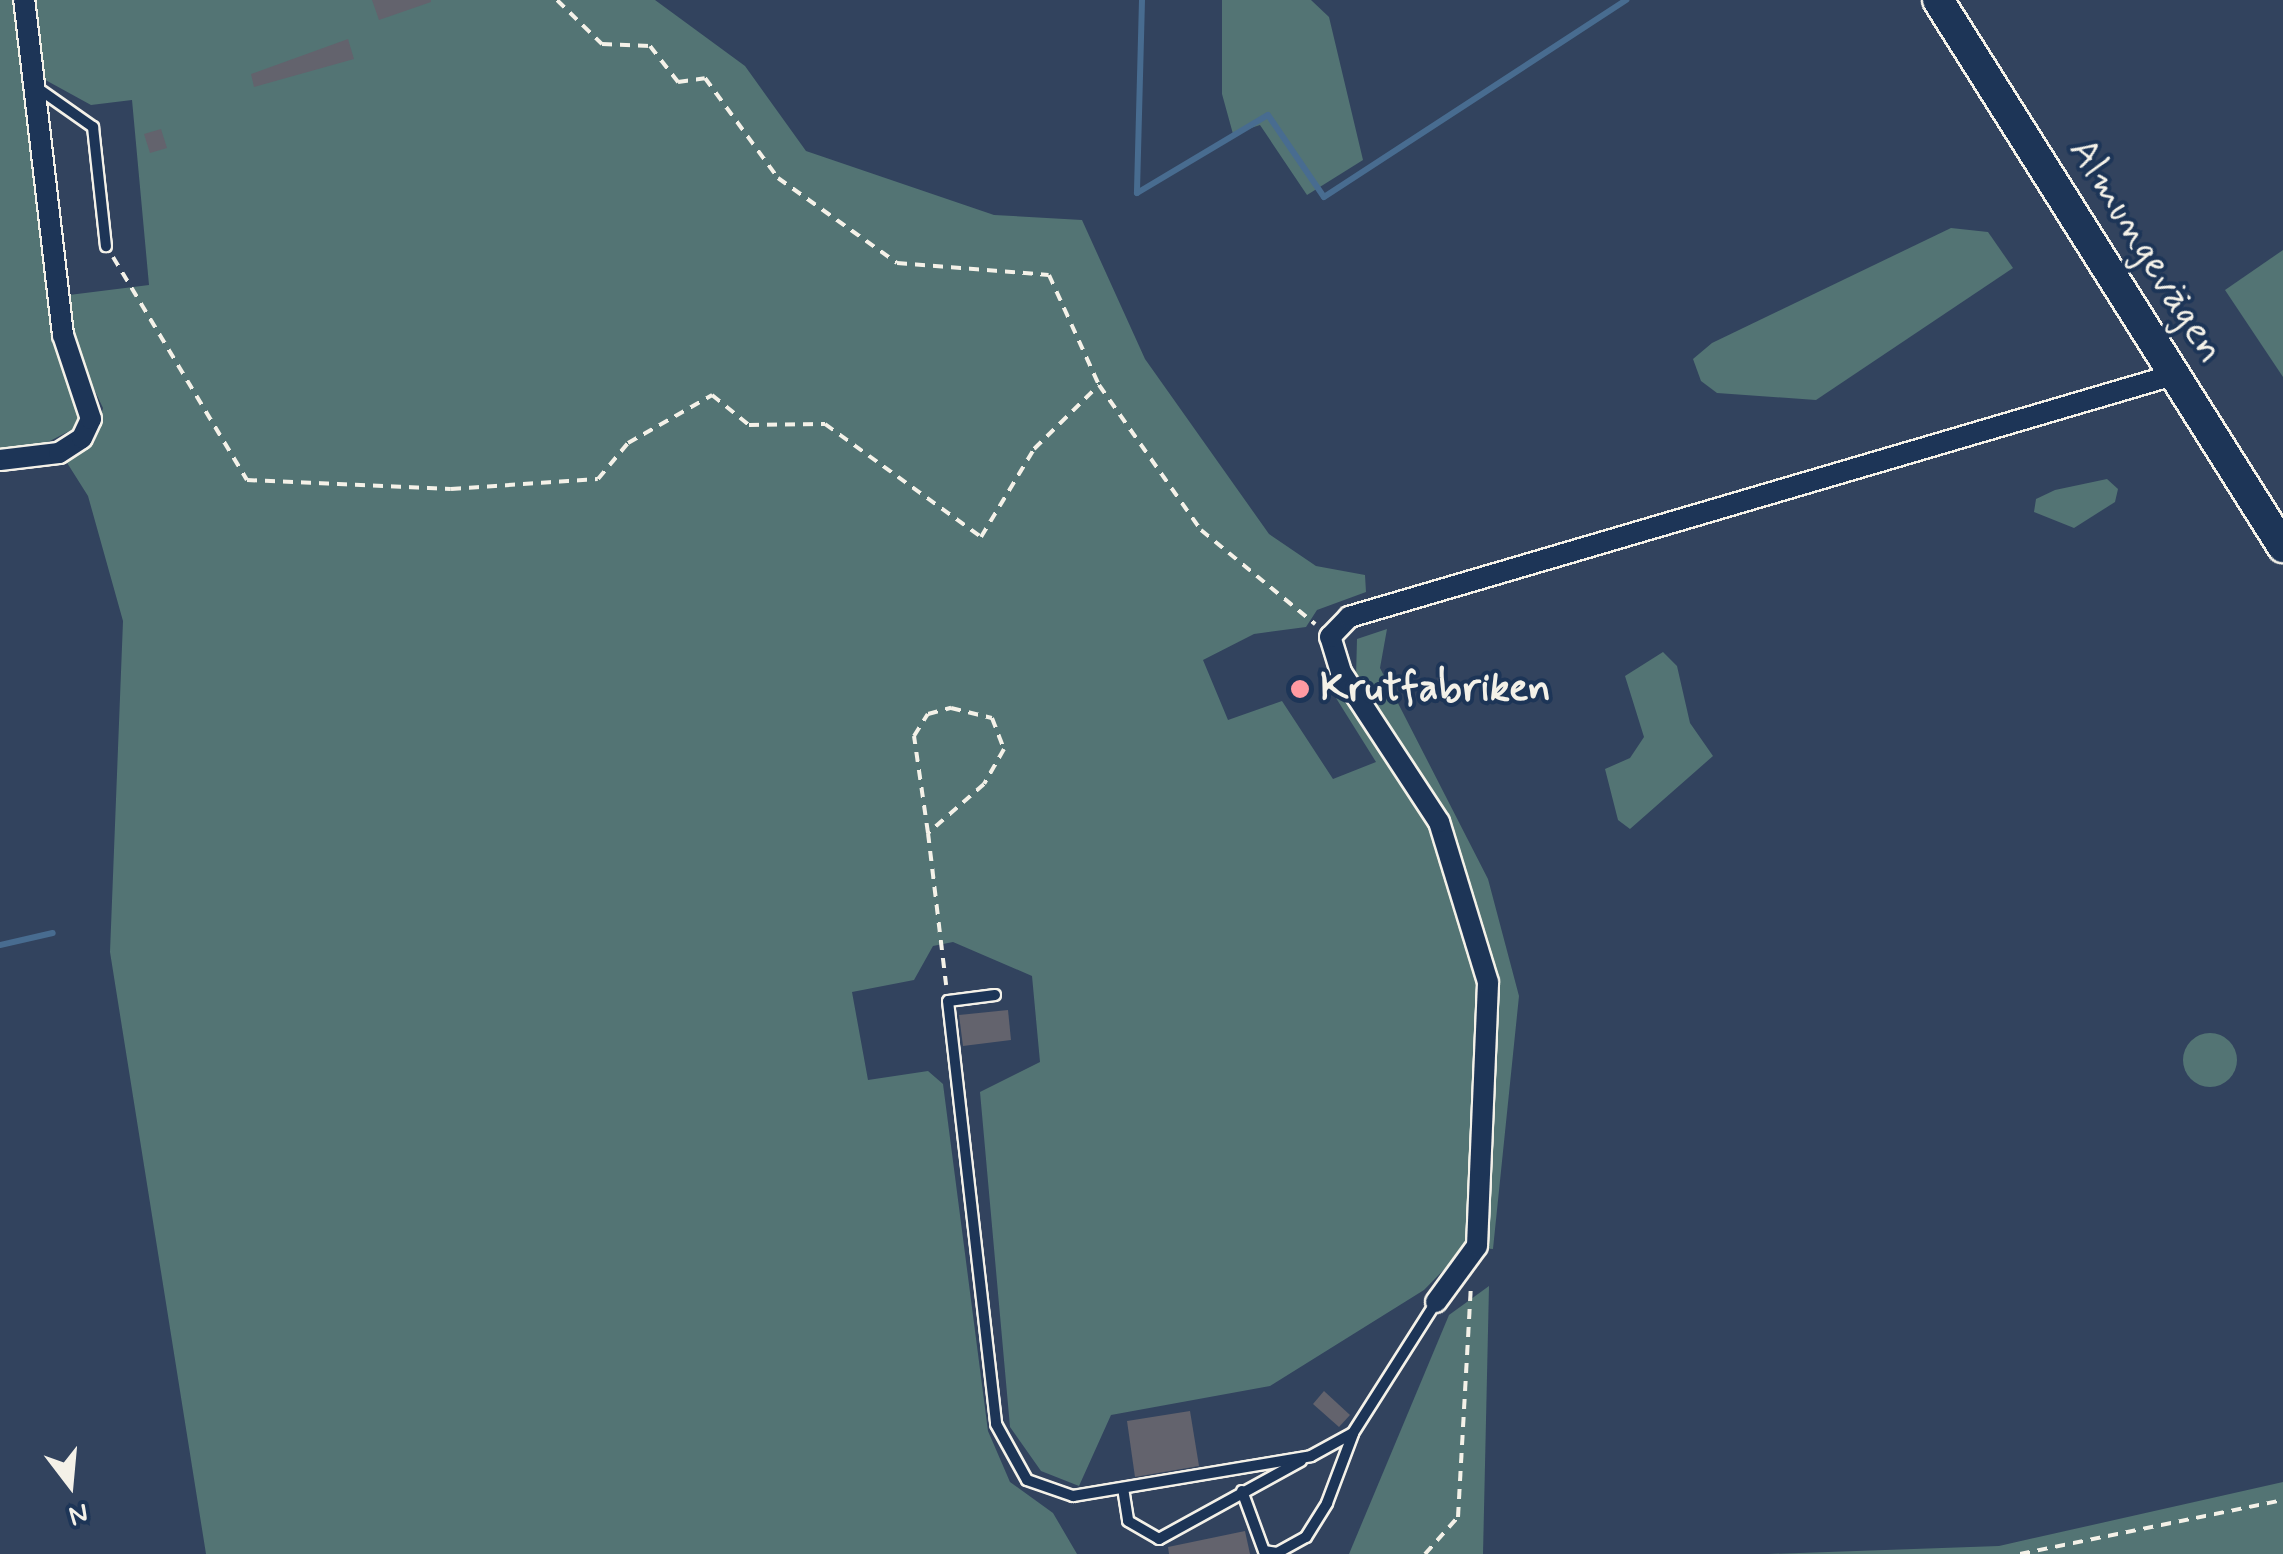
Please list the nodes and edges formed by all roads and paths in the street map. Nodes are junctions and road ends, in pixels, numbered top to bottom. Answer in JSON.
{"nodes":[{"id":1,"x":24,"y":0,"type":"edge"},
{"id":2,"x":557,"y":0,"type":"edge"},
{"id":3,"x":1938,"y":0,"type":"edge"},
{"id":4,"x":31,"y":83,"type":"junction"},
{"id":5,"x":106,"y":246,"type":"joint"},
{"id":6,"x":2177,"y":374,"type":"junction"},
{"id":7,"x":1098,"y":385,"type":"junction"},
{"id":8,"x":0,"y":460,"type":"edge"},
{"id":9,"x":2283,"y":547,"type":"edge"},
{"id":10,"x":1330,"y":637,"type":"junction"},
{"id":11,"x":928,"y":833,"type":"junction"},
{"id":12,"x":995,"y":994,"type":"dead end"},
{"id":13,"x":948,"y":1001,"type":"junction"},
{"id":14,"x":1473,"y":1259,"type":"junction"},
{"id":15,"x":1436,"y":1302,"type":"joint"},
{"id":16,"x":1353,"y":1433,"type":"junction"},
{"id":17,"x":1311,"y":1456,"type":"junction"},
{"id":18,"x":1123,"y":1488,"type":"junction"},
{"id":19,"x":1242,"y":1491,"type":"junction"},
{"id":20,"x":2283,"y":1500,"type":"edge"},
{"id":21,"x":1425,"y":1554,"type":"edge"},
{"id":22,"x":2020,"y":1554,"type":"edge"}],
"edges":[{"from":1,"to":4,"type":"street"},
{"from":2,"to":7,"type":"path"},
{"from":3,"to":6,"type":"street","name":"Almungevägen"},
{"from":4,"to":5,"type":"lane"},
{"from":4,"to":8,"type":"street"},
{"from":5,"to":7,"type":"path"},
{"from":6,"to":9,"type":"street","name":"Almungevägen"},
{"from":6,"to":10,"type":"street"},
{"from":7,"to":10,"type":"path"},
{"from":10,"to":14,"type":"street"},
{"from":11,"to":11,"type":"path"},
{"from":11,"to":13,"type":"path"},
{"from":12,"to":13,"type":"lane"},
{"from":13,"to":18,"type":"lane"},
{"from":14,"to":15,"type":"street"},
{"from":14,"to":21,"type":"path"},
{"from":15,"to":16,"type":"lane"},
{"from":16,"to":17,"type":"lane"},
{"from":16,"to":19,"type":"lane"},
{"from":17,"to":18,"type":"lane"},
{"from":17,"to":19,"type":"lane"},
{"from":18,"to":19,"type":"lane"},
{"from":20,"to":22,"type":"path"}]}
